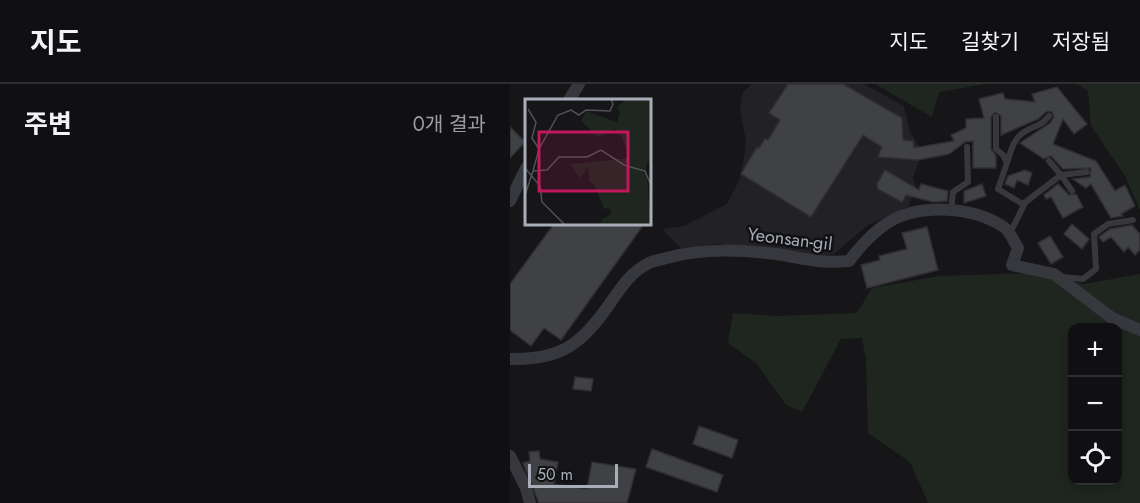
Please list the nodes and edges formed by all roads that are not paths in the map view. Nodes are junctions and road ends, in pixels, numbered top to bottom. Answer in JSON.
{"nodes":[{"id":1,"x":579,"y":84,"type":"edge"},
{"id":2,"x":570,"y":99,"type":"edge"},
{"id":3,"x":1049,"y":116,"type":"dead end"},
{"id":4,"x":996,"y":117,"type":"dead end"},
{"id":5,"x":967,"y":147,"type":"dead end"},
{"id":6,"x":1050,"y":161,"type":"dead end"},
{"id":7,"x":1007,"y":163,"type":"junction"},
{"id":8,"x":525,"y":170,"type":"edge"},
{"id":9,"x":1087,"y":172,"type":"dead end"},
{"id":10,"x":1061,"y":175,"type":"junction"},
{"id":11,"x":1072,"y":191,"type":"dead end"},
{"id":12,"x":510,"y":201,"type":"edge"},
{"id":13,"x":1023,"y":204,"type":"junction"},
{"id":14,"x":951,"y":212,"type":"junction"},
{"id":15,"x":1133,"y":220,"type":"dead end"},
{"id":16,"x":1010,"y":234,"type":"junction"},
{"id":17,"x":1058,"y":277,"type":"junction"},
{"id":18,"x":1140,"y":330,"type":"edge"},
{"id":19,"x":510,"y":359,"type":"edge"},
{"id":20,"x":510,"y":456,"type":"edge"},
{"id":21,"x":530,"y":503,"type":"edge"}],
"edges":[{"from":1,"to":2,"type":"street"},
{"from":3,"to":7,"type":"lane"},
{"from":4,"to":7,"type":"lane"},
{"from":5,"to":14,"type":"lane"},
{"from":6,"to":10,"type":"lane"},
{"from":7,"to":13,"type":"lane"},
{"from":8,"to":12,"type":"street"},
{"from":9,"to":10,"type":"lane"},
{"from":10,"to":11,"type":"lane"},
{"from":10,"to":13,"type":"lane"},
{"from":13,"to":16,"type":"lane"},
{"from":14,"to":16,"type":"street","name":"Yeonsan-gil"},
{"from":14,"to":19,"type":"street","name":"Yeonsan-gil"},
{"from":15,"to":17,"type":"lane"},
{"from":16,"to":17,"type":"street"},
{"from":17,"to":18,"type":"street"},
{"from":20,"to":21,"type":"street"}]}
